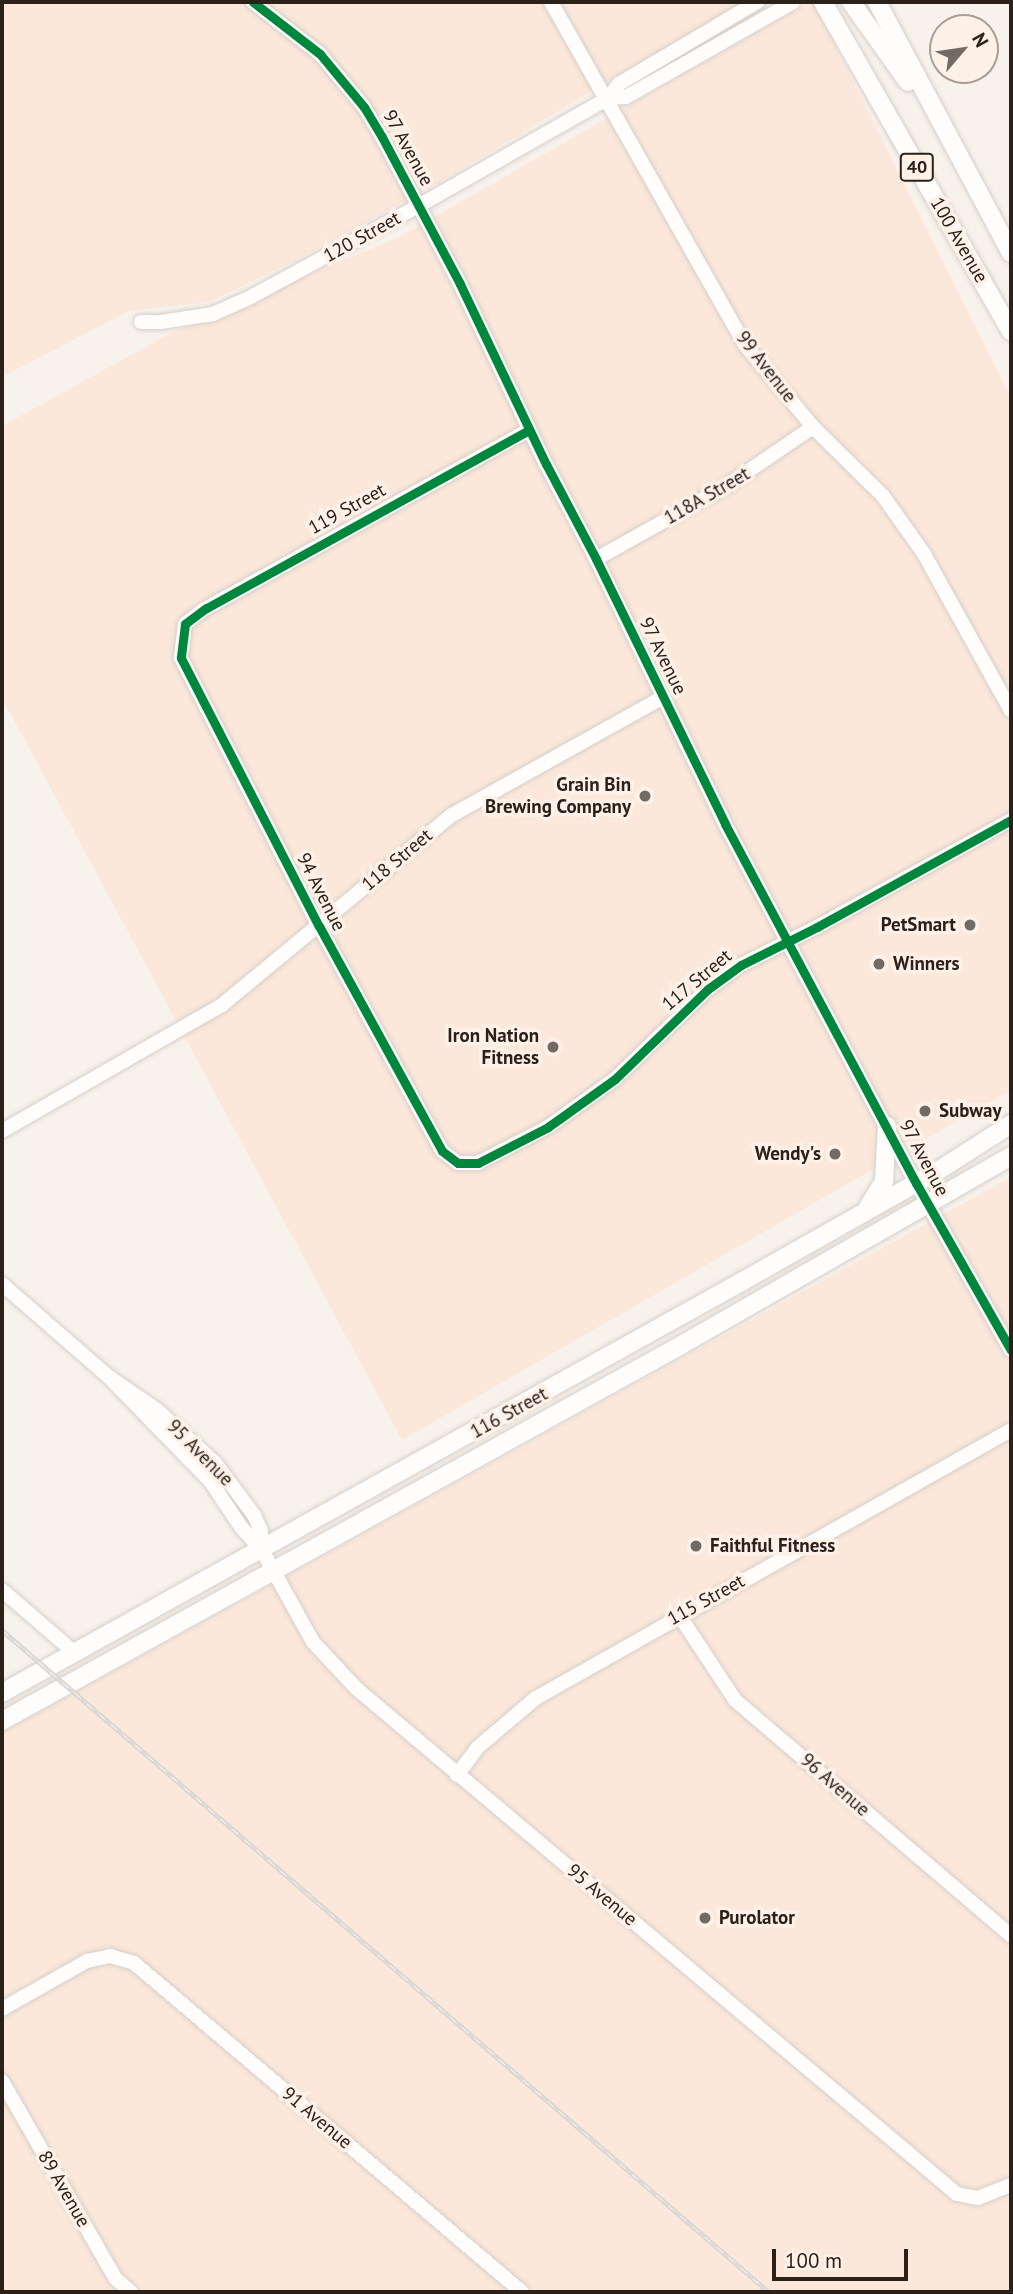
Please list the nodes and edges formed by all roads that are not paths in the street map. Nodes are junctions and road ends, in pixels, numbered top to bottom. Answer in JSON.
{"nodes":[{"id":1,"x":253,"y":2,"type":"edge"},
{"id":2,"x":551,"y":2,"type":"edge"},
{"id":3,"x":757,"y":2,"type":"edge"},
{"id":4,"x":793,"y":2,"type":"edge"},
{"id":5,"x":823,"y":2,"type":"edge"},
{"id":6,"x":851,"y":2,"type":"edge"},
{"id":7,"x":877,"y":2,"type":"edge"},
{"id":8,"x":608,"y":97,"type":"junction"},
{"id":9,"x":945,"y":133,"type":"junction"},
{"id":10,"x":420,"y":205,"type":"junction"},
{"id":11,"x":1011,"y":253,"type":"edge"},
{"id":12,"x":141,"y":322,"type":"dead end"},
{"id":13,"x":1011,"y":331,"type":"edge"},
{"id":14,"x":813,"y":427,"type":"junction"},
{"id":15,"x":529,"y":430,"type":"junction"},
{"id":16,"x":596,"y":559,"type":"junction"},
{"id":17,"x":185,"y":624,"type":"joint"},
{"id":18,"x":663,"y":697,"type":"junction"},
{"id":19,"x":1011,"y":712,"type":"edge"},
{"id":20,"x":1011,"y":820,"type":"edge"},
{"id":21,"x":319,"y":926,"type":"junction"},
{"id":22,"x":788,"y":940,"type":"junction"},
{"id":23,"x":1011,"y":1124,"type":"edge"},
{"id":24,"x":887,"y":1126,"type":"junction"},
{"id":25,"x":2,"y":1131,"type":"edge"},
{"id":26,"x":1011,"y":1156,"type":"edge"},
{"id":27,"x":458,"y":1163,"type":"joint"},
{"id":28,"x":916,"y":1183,"type":"junction"},
{"id":29,"x":929,"y":1205,"type":"junction"},
{"id":30,"x":864,"y":1212,"type":"junction"},
{"id":31,"x":2,"y":1284,"type":"edge"},
{"id":32,"x":1011,"y":1350,"type":"edge"},
{"id":33,"x":1011,"y":1430,"type":"edge"},
{"id":34,"x":262,"y":1550,"type":"junction"},
{"id":35,"x":273,"y":1569,"type":"junction"},
{"id":36,"x":2,"y":1590,"type":"edge"},
{"id":37,"x":679,"y":1615,"type":"junction"},
{"id":38,"x":75,"y":1653,"type":"junction"},
{"id":39,"x":2,"y":1693,"type":"edge"},
{"id":40,"x":2,"y":1721,"type":"edge"},
{"id":41,"x":457,"y":1775,"type":"junction"},
{"id":42,"x":1011,"y":1936,"type":"edge"},
{"id":43,"x":2,"y":2008,"type":"edge"},
{"id":44,"x":2,"y":2081,"type":"edge"},
{"id":45,"x":1011,"y":2185,"type":"edge"},
{"id":46,"x":131,"y":2292,"type":"edge"},
{"id":47,"x":522,"y":2292,"type":"edge"}],
"edges":[{"from":1,"to":10,"type":"street","name":"97 Avenue"},
{"from":2,"to":8,"type":"street","name":"99 Avenue"},
{"from":3,"to":8,"type":"street","name":"120 Street"},
{"from":4,"to":8,"type":"street","name":"120 Street"},
{"from":5,"to":13,"type":"main road","name":"100 Avenue","number":"40"},
{"from":6,"to":9,"type":"main road"},
{"from":7,"to":9,"type":"main road","name":"100 Avenue","number":"40"},
{"from":8,"to":10,"type":"street","name":"120 Street"},
{"from":8,"to":14,"type":"street","name":"99 Avenue"},
{"from":9,"to":11,"type":"main road","name":"100 Avenue","number":"40"},
{"from":10,"to":12,"type":"street","name":"120 Street"},
{"from":10,"to":15,"type":"street","name":"97 Avenue"},
{"from":14,"to":16,"type":"street","name":"118A Street"},
{"from":14,"to":19,"type":"street","name":"99 Avenue"},
{"from":15,"to":16,"type":"street","name":"97 Avenue"},
{"from":15,"to":17,"type":"street","name":"119 Street"},
{"from":16,"to":18,"type":"street","name":"97 Avenue"},
{"from":17,"to":21,"type":"street","name":"94 Avenue"},
{"from":18,"to":21,"type":"street","name":"118 Street"},
{"from":18,"to":22,"type":"street","name":"97 Avenue"},
{"from":20,"to":22,"type":"street","name":"117 Street"},
{"from":21,"to":25,"type":"street","name":"118 Street"},
{"from":21,"to":27,"type":"street","name":"94 Avenue"},
{"from":22,"to":24,"type":"street","name":"97 Avenue"},
{"from":22,"to":27,"type":"street","name":"117 Street"},
{"from":23,"to":28,"type":"main road","name":"116 Street"},
{"from":24,"to":28,"type":"street","name":"97 Avenue"},
{"from":24,"to":30,"type":"main road"},
{"from":26,"to":29,"type":"main road","name":"116 Street"},
{"from":28,"to":29,"type":"street","name":"97 Avenue"},
{"from":28,"to":30,"type":"main road","name":"116 Street"},
{"from":29,"to":32,"type":"street","name":"97 Avenue"},
{"from":29,"to":35,"type":"main road","name":"116 Street"},
{"from":30,"to":34,"type":"main road","name":"116 Street"},
{"from":31,"to":34,"type":"street","name":"95 Avenue"},
{"from":33,"to":37,"type":"street","name":"115 Street"},
{"from":34,"to":35,"type":"street","name":"95 Avenue"},
{"from":34,"to":38,"type":"main road","name":"116 Street"},
{"from":35,"to":40,"type":"main road","name":"116 Street"},
{"from":35,"to":41,"type":"street","name":"95 Avenue"},
{"from":36,"to":38,"type":"street"},
{"from":37,"to":41,"type":"street","name":"115 Street"},
{"from":37,"to":42,"type":"street","name":"96 Avenue"},
{"from":38,"to":39,"type":"main road","name":"116 Street"},
{"from":41,"to":45,"type":"street","name":"95 Avenue"},
{"from":43,"to":47,"type":"street","name":"91 Avenue"},
{"from":44,"to":46,"type":"street","name":"89 Avenue"}]}
